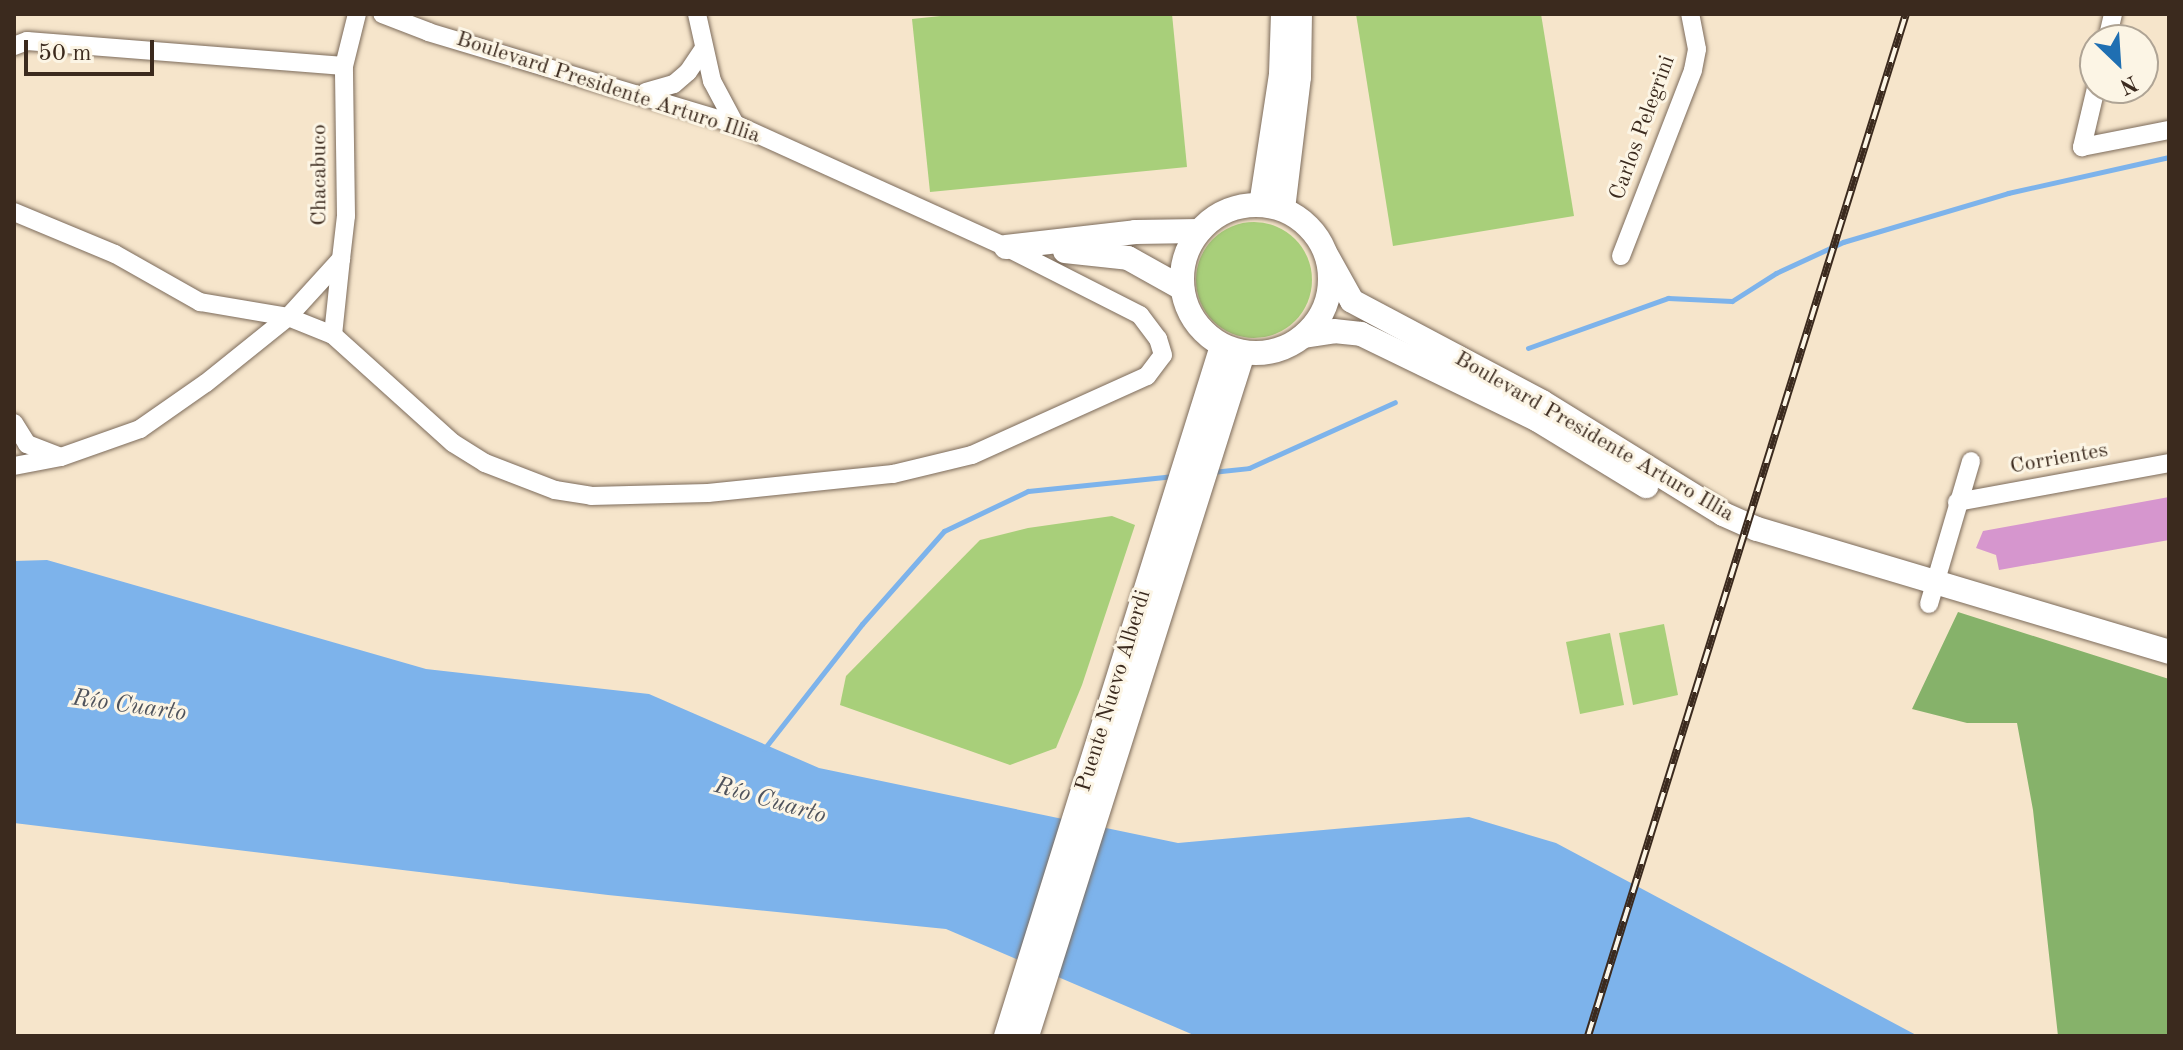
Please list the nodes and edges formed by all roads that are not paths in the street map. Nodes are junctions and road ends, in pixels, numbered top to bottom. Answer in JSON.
{"nodes":[{"id":1,"x":357,"y":14,"type":"edge"},
{"id":2,"x":382,"y":14,"type":"edge"},
{"id":3,"x":697,"y":14,"type":"edge"},
{"id":4,"x":1283,"y":14,"type":"edge"},
{"id":5,"x":1300,"y":14,"type":"edge"},
{"id":6,"x":1690,"y":14,"type":"edge"},
{"id":7,"x":14,"y":46,"type":"edge"},
{"id":8,"x":703,"y":50,"type":"junction"},
{"id":9,"x":344,"y":66,"type":"junction"},
{"id":10,"x":646,"y":92,"type":"dead end"},
{"id":11,"x":2092,"y":104,"type":"edge"},
{"id":12,"x":735,"y":124,"type":"junction"},
{"id":13,"x":2169,"y":130,"type":"edge"},
{"id":14,"x":1272,"y":207,"type":"junction"},
{"id":15,"x":14,"y":212,"type":"edge"},
{"id":16,"x":1199,"y":231,"type":"junction"},
{"id":17,"x":1006,"y":247,"type":"junction"},
{"id":18,"x":1327,"y":256,"type":"junction"},
{"id":19,"x":1621,"y":256,"type":"dead end"},
{"id":20,"x":341,"y":259,"type":"junction"},
{"id":21,"x":1182,"y":288,"type":"junction"},
{"id":22,"x":288,"y":317,"type":"junction"},
{"id":23,"x":333,"y":335,"type":"junction"},
{"id":24,"x":1304,"y":336,"type":"junction"},
{"id":25,"x":1232,"y":350,"type":"junction"},
{"id":26,"x":14,"y":423,"type":"edge"},
{"id":27,"x":61,"y":457,"type":"junction"},
{"id":28,"x":1971,"y":461,"type":"dead end"},
{"id":29,"x":2169,"y":463,"type":"edge"},
{"id":30,"x":14,"y":466,"type":"edge"},
{"id":31,"x":1957,"y":502,"type":"junction"},
{"id":32,"x":1931,"y":591,"type":"junction"},
{"id":33,"x":2169,"y":652,"type":"edge"},
{"id":34,"x":2169,"y":667,"type":"edge"},
{"id":35,"x":1006,"y":1036,"type":"edge"},
{"id":36,"x":1027,"y":1036,"type":"edge"}],
"edges":[{"from":1,"to":9,"type":"street","name":"Chacabuco"},
{"from":2,"to":12,"type":"street","name":"Boulevard Presidente Arturo Illia"},
{"from":3,"to":8,"type":"street"},
{"from":4,"to":14,"type":"main road"},
{"from":5,"to":14,"type":"main road"},
{"from":6,"to":19,"type":"street","name":"Carlos Pelegrini"},
{"from":7,"to":9,"type":"street"},
{"from":8,"to":10,"type":"street"},
{"from":8,"to":12,"type":"street"},
{"from":9,"to":20,"type":"street","name":"Chacabuco"},
{"from":11,"to":13,"type":"street"},
{"from":12,"to":17,"type":"street","name":"Boulevard Presidente Arturo Illia"},
{"from":14,"to":16,"type":"main road"},
{"from":14,"to":18,"type":"main road"},
{"from":15,"to":22,"type":"street"},
{"from":16,"to":17,"type":"main road"},
{"from":16,"to":21,"type":"main road"},
{"from":17,"to":21,"type":"main road"},
{"from":17,"to":23,"type":"street","name":"Boulevard Presidente Arturo Illia"},
{"from":18,"to":24,"type":"main road"},
{"from":18,"to":32,"type":"main road","name":"Boulevard Presidente Arturo Illia"},
{"from":20,"to":22,"type":"street"},
{"from":20,"to":23,"type":"street","name":"Chacabuco"},
{"from":21,"to":25,"type":"main road"},
{"from":22,"to":23,"type":"street"},
{"from":22,"to":27,"type":"street"},
{"from":24,"to":25,"type":"main road"},
{"from":24,"to":32,"type":"main road","name":"Boulevard Presidente Arturo Illia"},
{"from":25,"to":35,"type":"main road","name":"Puente Nuevo Alberdi"},
{"from":25,"to":36,"type":"main road","name":"Puente Nuevo Alberdi"},
{"from":26,"to":27,"type":"street"},
{"from":27,"to":30,"type":"street"},
{"from":28,"to":31,"type":"street"},
{"from":29,"to":31,"type":"street","name":"Corrientes"},
{"from":31,"to":32,"type":"street"},
{"from":32,"to":33,"type":"main road","name":"Boulevard Presidente Arturo Illia"},
{"from":32,"to":34,"type":"main road","name":"Boulevard Presidente Arturo Illia"}]}
